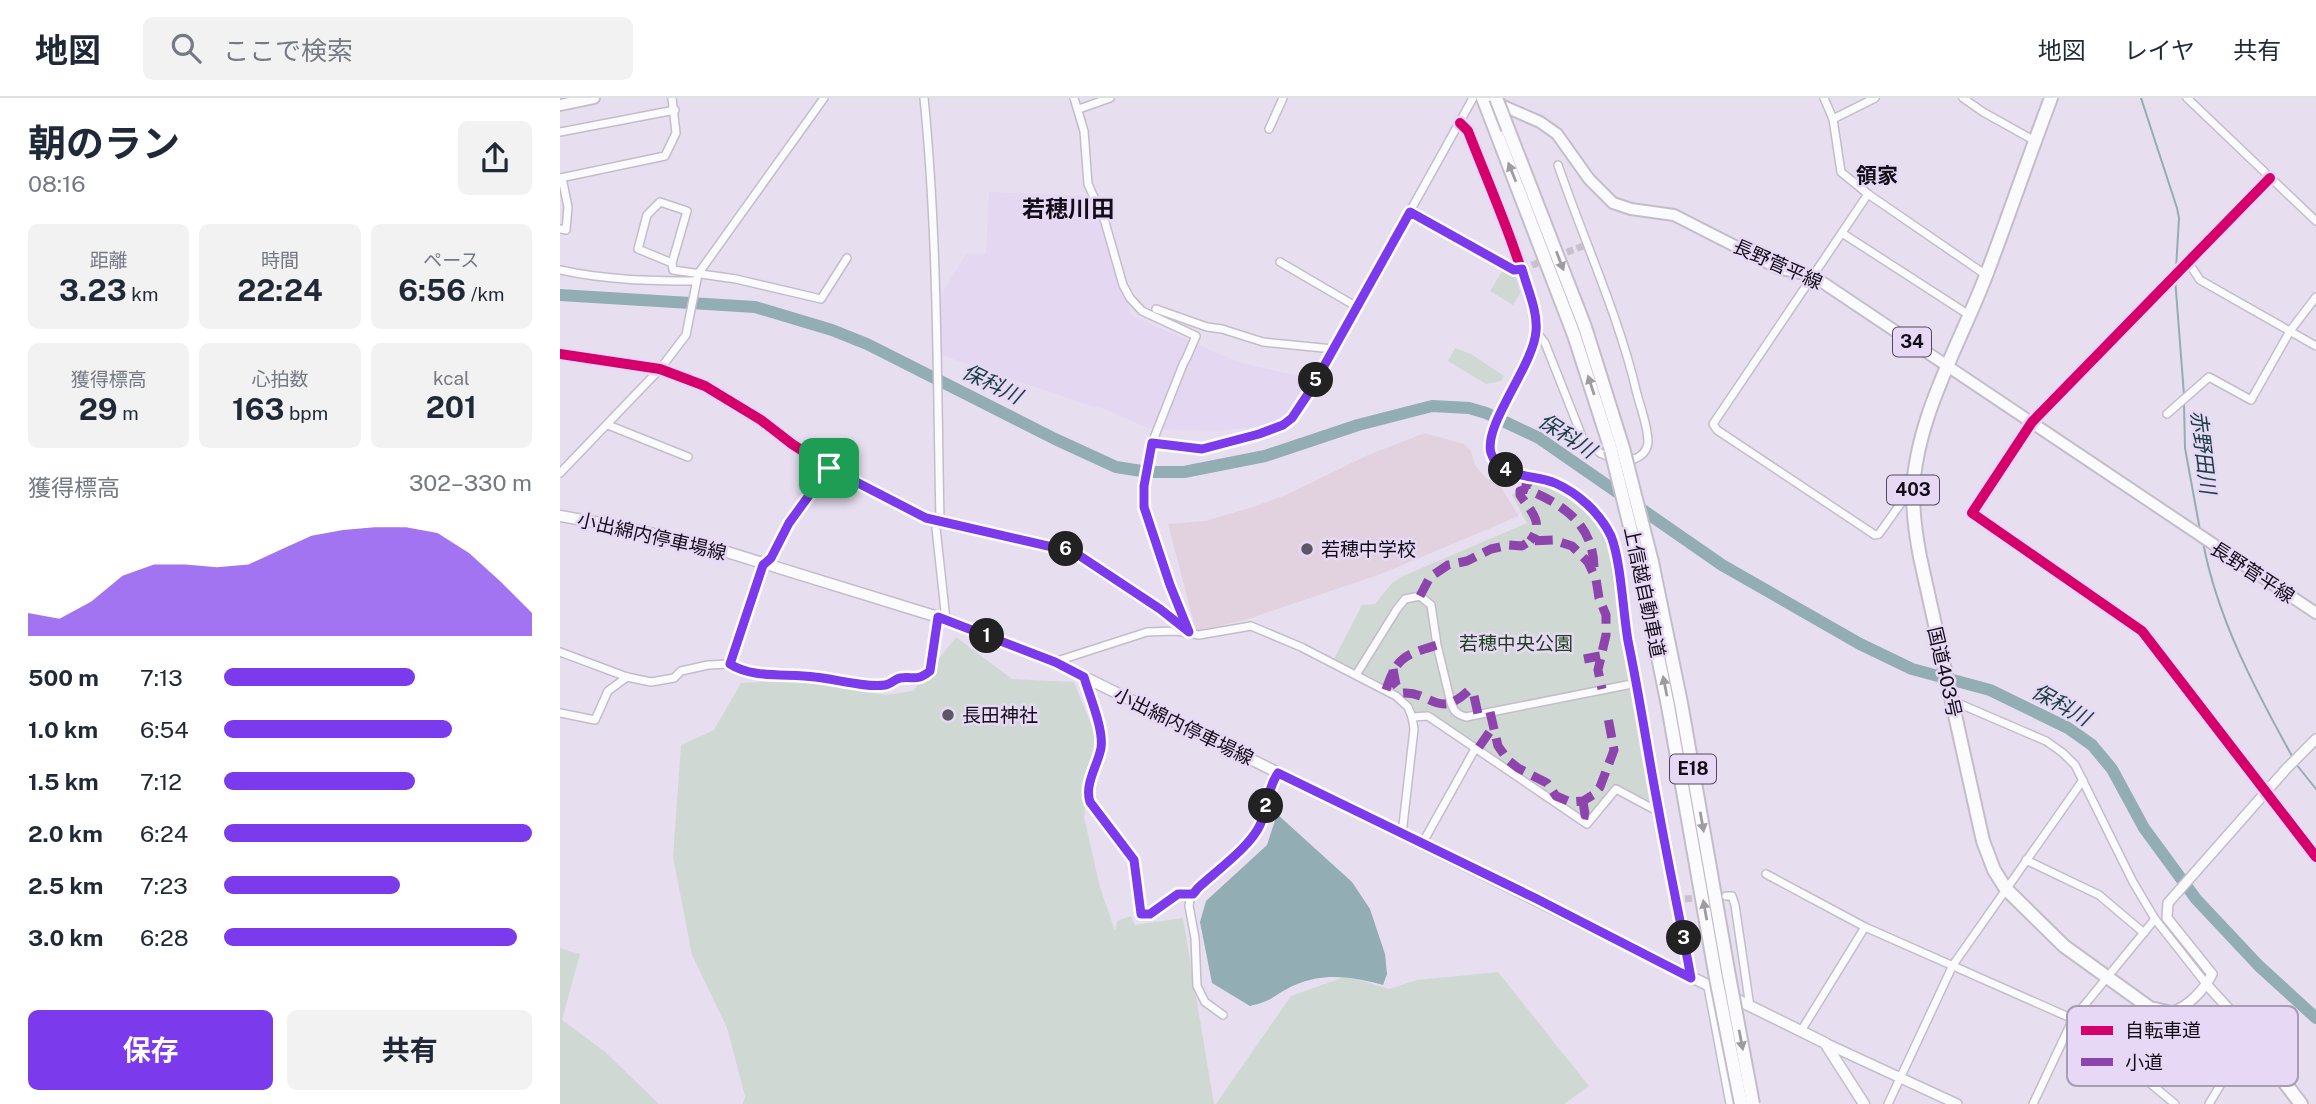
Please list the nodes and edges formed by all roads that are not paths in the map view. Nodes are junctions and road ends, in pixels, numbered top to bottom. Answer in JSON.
{"nodes":[{"id":1,"x":594,"y":98,"type":"edge"},
{"id":2,"x":672,"y":98,"type":"edge"},
{"id":3,"x":824,"y":98,"type":"edge"},
{"id":4,"x":924,"y":98,"type":"edge"},
{"id":5,"x":1074,"y":98,"type":"edge"},
{"id":6,"x":1110,"y":98,"type":"edge"},
{"id":7,"x":1283,"y":98,"type":"edge"},
{"id":8,"x":1473,"y":98,"type":"edge"},
{"id":9,"x":1484,"y":98,"type":"edge"},
{"id":10,"x":1496,"y":98,"type":"edge"},
{"id":11,"x":1824,"y":98,"type":"edge"},
{"id":12,"x":1875,"y":98,"type":"edge"},
{"id":13,"x":1964,"y":98,"type":"edge"},
{"id":14,"x":2051,"y":98,"type":"edge"},
{"id":15,"x":2187,"y":98,"type":"edge"},
{"id":16,"x":560,"y":105,"type":"edge"},
{"id":17,"x":675,"y":110,"type":"junction"},
{"id":18,"x":1079,"y":110,"type":"junction"},
{"id":19,"x":1833,"y":119,"type":"junction"},
{"id":20,"x":1460,"y":123,"type":"junction"},
{"id":21,"x":1269,"y":129,"type":"dead end"},
{"id":22,"x":560,"y":132,"type":"edge"},
{"id":23,"x":2035,"y":141,"type":"junction"},
{"id":24,"x":1558,"y":164,"type":"dead end"},
{"id":25,"x":561,"y":178,"type":"edge"},
{"id":26,"x":2270,"y":178,"type":"junction"},
{"id":27,"x":1868,"y":194,"type":"junction"},
{"id":28,"x":1410,"y":212,"type":"junction"},
{"id":29,"x":2316,"y":221,"type":"edge"},
{"id":30,"x":560,"y":229,"type":"edge"},
{"id":31,"x":1842,"y":233,"type":"junction"},
{"id":32,"x":846,"y":258,"type":"dead end"},
{"id":33,"x":1280,"y":262,"type":"dead end"},
{"id":34,"x":2188,"y":262,"type":"junction"},
{"id":35,"x":672,"y":263,"type":"junction"},
{"id":36,"x":1522,"y":269,"type":"junction"},
{"id":37,"x":560,"y":270,"type":"edge"},
{"id":38,"x":1986,"y":275,"type":"junction"},
{"id":39,"x":1813,"y":276,"type":"junction"},
{"id":40,"x":696,"y":280,"type":"junction"},
{"id":41,"x":2316,"y":297,"type":"edge"},
{"id":42,"x":1357,"y":307,"type":"junction"},
{"id":43,"x":1156,"y":309,"type":"dead end"},
{"id":44,"x":1969,"y":315,"type":"junction"},
{"id":45,"x":1536,"y":331,"type":"junction"},
{"id":46,"x":2290,"y":331,"type":"junction"},
{"id":47,"x":2316,"y":346,"type":"edge"},
{"id":48,"x":1334,"y":349,"type":"junction"},
{"id":49,"x":560,"y":355,"type":"edge"},
{"id":50,"x":1948,"y":367,"type":"junction"},
{"id":51,"x":660,"y":369,"type":"junction"},
{"id":52,"x":1507,"y":398,"type":"joint"},
{"id":53,"x":2167,"y":414,"type":"dead end"},
{"id":54,"x":2032,"y":422,"type":"junction"},
{"id":55,"x":608,"y":425,"type":"junction"},
{"id":56,"x":1152,"y":443,"type":"junction"},
{"id":57,"x":1617,"y":449,"type":"junction"},
{"id":58,"x":688,"y":457,"type":"dead end"},
{"id":59,"x":829,"y":468,"type":"junction"},
{"id":60,"x":560,"y":473,"type":"edge"},
{"id":61,"x":1913,"y":492,"type":"junction"},
{"id":62,"x":560,"y":516,"type":"edge"},
{"id":63,"x":940,"y":522,"type":"junction"},
{"id":64,"x":763,"y":565,"type":"junction"},
{"id":65,"x":2316,"y":613,"type":"edge"},
{"id":66,"x":942,"y":618,"type":"junction"},
{"id":67,"x":1189,"y":632,"type":"junction"},
{"id":68,"x":560,"y":652,"type":"edge"},
{"id":69,"x":1055,"y":662,"type":"junction"},
{"id":70,"x":730,"y":664,"type":"junction"},
{"id":71,"x":1356,"y":676,"type":"junction"},
{"id":72,"x":627,"y":677,"type":"junction"},
{"id":73,"x":1084,"y":677,"type":"junction"},
{"id":74,"x":1637,"y":684,"type":"junction"},
{"id":75,"x":1953,"y":700,"type":"junction"},
{"id":76,"x":560,"y":713,"type":"edge"},
{"id":77,"x":1412,"y":717,"type":"junction"},
{"id":78,"x":2312,"y":743,"type":"edge"},
{"id":79,"x":1475,"y":749,"type":"junction"},
{"id":80,"x":1278,"y":773,"type":"junction"},
{"id":81,"x":2083,"y":780,"type":"junction"},
{"id":82,"x":2266,"y":792,"type":"junction"},
{"id":83,"x":1659,"y":812,"type":"junction"},
{"id":84,"x":1402,"y":834,"type":"junction"},
{"id":85,"x":1422,"y":844,"type":"junction"},
{"id":86,"x":2316,"y":857,"type":"edge"},
{"id":87,"x":2026,"y":860,"type":"junction"},
{"id":88,"x":1766,"y":874,"type":"dead end"},
{"id":89,"x":2006,"y":889,"type":"junction"},
{"id":90,"x":1193,"y":894,"type":"junction"},
{"id":91,"x":1726,"y":896,"type":"dead end"},
{"id":92,"x":2155,"y":919,"type":"junction"},
{"id":93,"x":1865,"y":928,"type":"junction"},
{"id":94,"x":2144,"y":933,"type":"junction"},
{"id":95,"x":1953,"y":965,"type":"junction"},
{"id":96,"x":2105,"y":977,"type":"junction"},
{"id":97,"x":1691,"y":978,"type":"junction"},
{"id":98,"x":1718,"y":980,"type":"junction"},
{"id":99,"x":2207,"y":985,"type":"junction"},
{"id":100,"x":2083,"y":1006,"type":"edge"},
{"id":101,"x":2147,"y":1006,"type":"edge"},
{"id":102,"x":2184,"y":1006,"type":"edge"},
{"id":103,"x":2227,"y":1006,"type":"edge"},
{"id":104,"x":1750,"y":1007,"type":"junction"},
{"id":105,"x":1223,"y":1014,"type":"dead end"},
{"id":106,"x":2067,"y":1016,"type":"edge"},
{"id":107,"x":1801,"y":1031,"type":"junction"},
{"id":108,"x":2067,"y":1032,"type":"edge"},
{"id":109,"x":1825,"y":1043,"type":"junction"},
{"id":110,"x":1900,"y":1079,"type":"junction"},
{"id":111,"x":2153,"y":1086,"type":"edge"},
{"id":112,"x":2220,"y":1086,"type":"edge"},
{"id":113,"x":2287,"y":1086,"type":"edge"},
{"id":114,"x":1730,"y":1104,"type":"edge"},
{"id":115,"x":1741,"y":1104,"type":"edge"},
{"id":116,"x":1754,"y":1104,"type":"edge"},
{"id":117,"x":1864,"y":1104,"type":"edge"},
{"id":118,"x":1888,"y":1104,"type":"edge"},
{"id":119,"x":1957,"y":1104,"type":"edge"},
{"id":120,"x":2033,"y":1104,"type":"edge"},
{"id":121,"x":2175,"y":1104,"type":"edge"},
{"id":122,"x":2209,"y":1104,"type":"edge"},
{"id":123,"x":2301,"y":1104,"type":"edge"}],
"edges":[{"from":1,"to":16,"type":"main road"},
{"from":2,"to":17,"type":"street"},
{"from":3,"to":40,"type":"street"},
{"from":4,"to":63,"type":"street"},
{"from":5,"to":18,"type":"street"},
{"from":6,"to":18,"type":"street"},
{"from":7,"to":21,"type":"street"},
{"from":8,"to":20,"type":"street"},
{"from":9,"to":39,"type":"main road","name":"長野菅平線","number":"34"},
{"from":57,"to":9,"type":"highway","name":"上信越自動車道","number":"E18","one_way":true},
{"from":10,"to":57,"type":"highway","name":"上信越自動車道","number":"E18","one_way":true,"bridge":true},
{"from":11,"to":19,"type":"street"},
{"from":12,"to":19,"type":"street"},
{"from":13,"to":23,"type":"street"},
{"from":14,"to":23,"type":"highway","name":"国道403号","number":"403"},
{"from":15,"to":26,"type":"street"},
{"from":17,"to":22,"type":"street"},
{"from":17,"to":25,"type":"street"},
{"from":18,"to":56,"type":"street"},
{"from":19,"to":27,"type":"street"},
{"from":20,"to":28,"type":"street"},
{"from":20,"to":36,"type":"street"},
{"from":23,"to":38,"type":"highway","name":"国道403号","number":"403"},
{"from":24,"to":45,"type":"street"},
{"from":25,"to":30,"type":"street"},
{"from":26,"to":29,"type":"street"},
{"from":26,"to":34,"type":"street"},
{"from":27,"to":31,"type":"street"},
{"from":27,"to":38,"type":"street"},
{"from":28,"to":36,"type":"street"},
{"from":28,"to":42,"type":"street"},
{"from":31,"to":39,"type":"street"},
{"from":31,"to":44,"type":"street"},
{"from":32,"to":40,"type":"street"},
{"from":33,"to":42,"type":"street"},
{"from":34,"to":46,"type":"street"},
{"from":34,"to":54,"type":"street"},
{"from":35,"to":35,"type":"street"},
{"from":35,"to":40,"type":"street"},
{"from":36,"to":45,"type":"street"},
{"from":37,"to":40,"type":"street"},
{"from":38,"to":44,"type":"highway","name":"国道403号","number":"403"},
{"from":39,"to":50,"type":"main road","name":"長野菅平線","number":"34"},
{"from":39,"to":61,"type":"street"},
{"from":40,"to":51,"type":"street"},
{"from":41,"to":46,"type":"street"},
{"from":42,"to":48,"type":"street"},
{"from":43,"to":48,"type":"street"},
{"from":44,"to":50,"type":"highway","name":"国道403号","number":"403"},
{"from":45,"to":52,"type":"street"},
{"from":46,"to":47,"type":"street"},
{"from":46,"to":53,"type":"street"},
{"from":48,"to":56,"type":"street"},
{"from":49,"to":51,"type":"street"},
{"from":50,"to":54,"type":"main road","name":"長野菅平線","number":"34"},
{"from":50,"to":61,"type":"highway","name":"国道403号","number":"403"},
{"from":51,"to":55,"type":"street"},
{"from":51,"to":59,"type":"street"},
{"from":52,"to":74,"type":"street"},
{"from":54,"to":65,"type":"main road","name":"長野菅平線","number":"34"},
{"from":54,"to":82,"type":"street"},
{"from":55,"to":58,"type":"street"},
{"from":55,"to":60,"type":"street"},
{"from":56,"to":67,"type":"street"},
{"from":57,"to":98,"type":"highway","name":"上信越自動車道","number":"E18","bridge":true},
{"from":59,"to":63,"type":"street"},
{"from":59,"to":64,"type":"street"},
{"from":61,"to":75,"type":"highway","name":"国道403号","number":"403"},
{"from":62,"to":64,"type":"main road","name":"小出綿内停車場線"},
{"from":63,"to":66,"type":"street"},
{"from":63,"to":67,"type":"street"},
{"from":64,"to":66,"type":"main road","name":"小出綿内停車場線"},
{"from":64,"to":70,"type":"street"},
{"from":66,"to":69,"type":"main road","name":"小出綿内停車場線"},
{"from":66,"to":70,"type":"street"},
{"from":67,"to":69,"type":"street"},
{"from":67,"to":71,"type":"street"},
{"from":68,"to":72,"type":"street"},
{"from":69,"to":73,"type":"main road","name":"小出綿内停車場線"},
{"from":70,"to":72,"type":"street"},
{"from":71,"to":74,"type":"street"},
{"from":71,"to":77,"type":"street"},
{"from":72,"to":76,"type":"street"},
{"from":73,"to":80,"type":"main road","name":"小出綿内停車場線"},
{"from":73,"to":90,"type":"street"},
{"from":74,"to":83,"type":"street"},
{"from":75,"to":81,"type":"street"},
{"from":75,"to":89,"type":"highway","name":"国道403号","number":"403"},
{"from":77,"to":79,"type":"street"},
{"from":77,"to":84,"type":"street"},
{"from":78,"to":82,"type":"street"},
{"from":79,"to":83,"type":"street"},
{"from":79,"to":85,"type":"street"},
{"from":80,"to":84,"type":"main road","name":"小出綿内停車場線"},
{"from":80,"to":90,"type":"street"},
{"from":81,"to":87,"type":"street"},
{"from":81,"to":92,"type":"street"},
{"from":82,"to":86,"type":"street"},
{"from":82,"to":99,"type":"street"},
{"from":83,"to":97,"type":"street"},
{"from":84,"to":85,"type":"main road","name":"小出綿内停車場線"},
{"from":85,"to":97,"type":"main road","name":"小出綿内停車場線"},
{"from":87,"to":89,"type":"street"},
{"from":87,"to":94,"type":"street"},
{"from":88,"to":93,"type":"street"},
{"from":89,"to":95,"type":"street"},
{"from":89,"to":96,"type":"highway","name":"国道403号","number":"403"},
{"from":90,"to":105,"type":"street"},
{"from":91,"to":104,"type":"street"},
{"from":92,"to":94,"type":"street"},
{"from":92,"to":99,"type":"street"},
{"from":93,"to":95,"type":"street"},
{"from":93,"to":107,"type":"street"},
{"from":94,"to":96,"type":"street"},
{"from":95,"to":106,"type":"street"},
{"from":95,"to":110,"type":"street"},
{"from":96,"to":100,"type":"street"},
{"from":96,"to":101,"type":"highway","name":"国道403号","number":"403"},
{"from":97,"to":98,"type":"main road","name":"小出綿内停車場線"},
{"from":98,"to":104,"type":"main road","name":"小出綿内停車場線"},
{"from":98,"to":114,"type":"street"},
{"from":98,"to":115,"type":"highway","name":"上信越自動車道","number":"E18","bridge":true},
{"from":98,"to":116,"type":"highway","name":"上信越自動車道","number":"E18","one_way":true,"bridge":true},
{"from":99,"to":102,"type":"street"},
{"from":99,"to":103,"type":"street"},
{"from":104,"to":107,"type":"main road","name":"小出綿内停車場線"},
{"from":107,"to":109,"type":"main road","name":"小出綿内停車場線"},
{"from":108,"to":120,"type":"street"},
{"from":109,"to":110,"type":"street"},
{"from":109,"to":117,"type":"main road"},
{"from":110,"to":118,"type":"street"},
{"from":110,"to":119,"type":"street"},
{"from":111,"to":121,"type":"street"},
{"from":112,"to":122,"type":"street"},
{"from":113,"to":123,"type":"highway","name":"国道403号","number":"403"}]}
